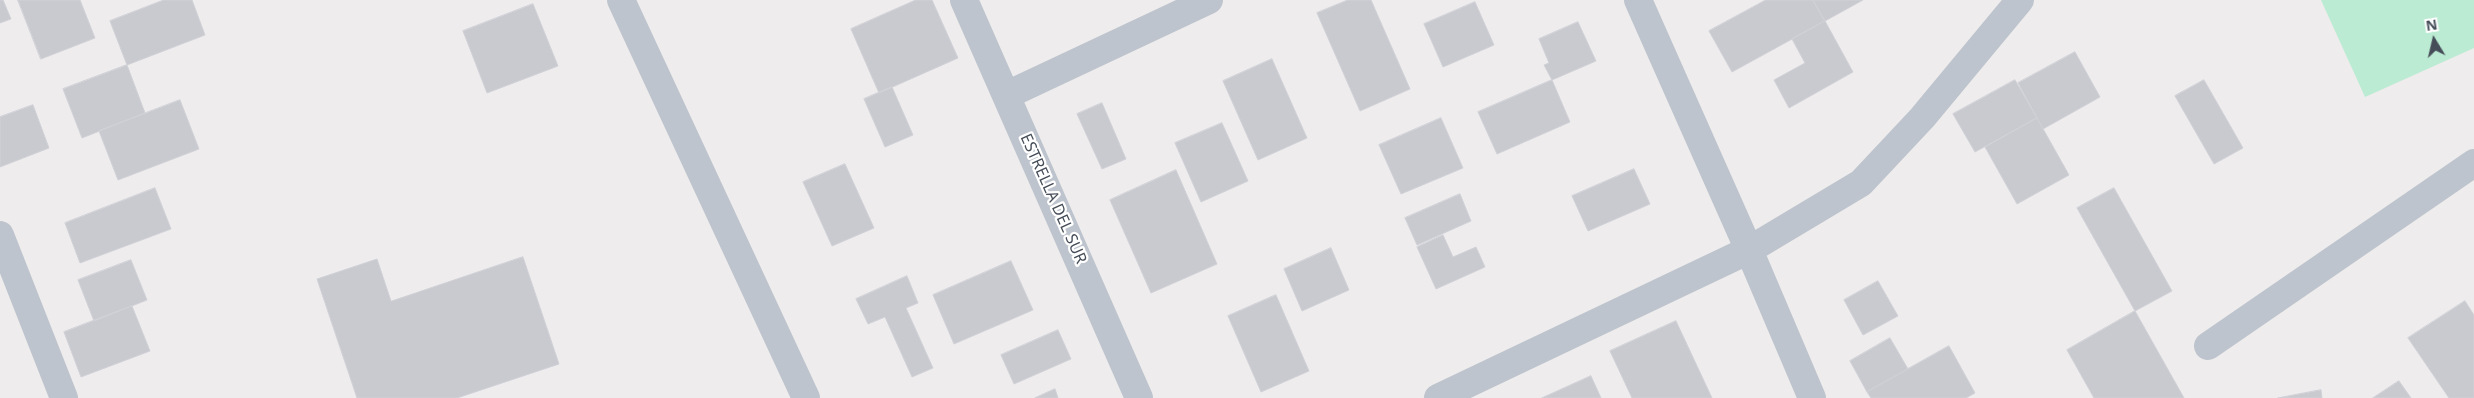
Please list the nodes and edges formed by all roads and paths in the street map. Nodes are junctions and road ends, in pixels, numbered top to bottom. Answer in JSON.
{"nodes":[{"id":1,"x":621,"y":0,"type":"edge"},
{"id":2,"x":964,"y":0,"type":"edge"},
{"id":3,"x":1209,"y":0,"type":"edge"},
{"id":4,"x":1638,"y":0,"type":"edge"},
{"id":5,"x":2020,"y":0,"type":"edge"},
{"id":6,"x":1007,"y":95,"type":"junction"},
{"id":7,"x":2474,"y":163,"type":"edge"},
{"id":8,"x":0,"y":234,"type":"edge"},
{"id":9,"x":1749,"y":250,"type":"junction"},
{"id":10,"x":2208,"y":346,"type":"dead end"},
{"id":11,"x":64,"y":398,"type":"edge"},
{"id":12,"x":806,"y":398,"type":"edge"},
{"id":13,"x":1140,"y":398,"type":"edge"},
{"id":14,"x":1438,"y":398,"type":"edge"},
{"id":15,"x":1812,"y":398,"type":"edge"}],
"edges":[{"from":1,"to":12,"type":"street"},
{"from":2,"to":6,"type":"street","name":"ESTRELLA DEL SUR"},
{"from":3,"to":6,"type":"street"},
{"from":4,"to":9,"type":"street"},
{"from":5,"to":9,"type":"street"},
{"from":6,"to":13,"type":"street","name":"ESTRELLA DEL SUR"},
{"from":7,"to":10,"type":"street"},
{"from":8,"to":11,"type":"street"},
{"from":9,"to":14,"type":"street"},
{"from":9,"to":15,"type":"street"}]}
